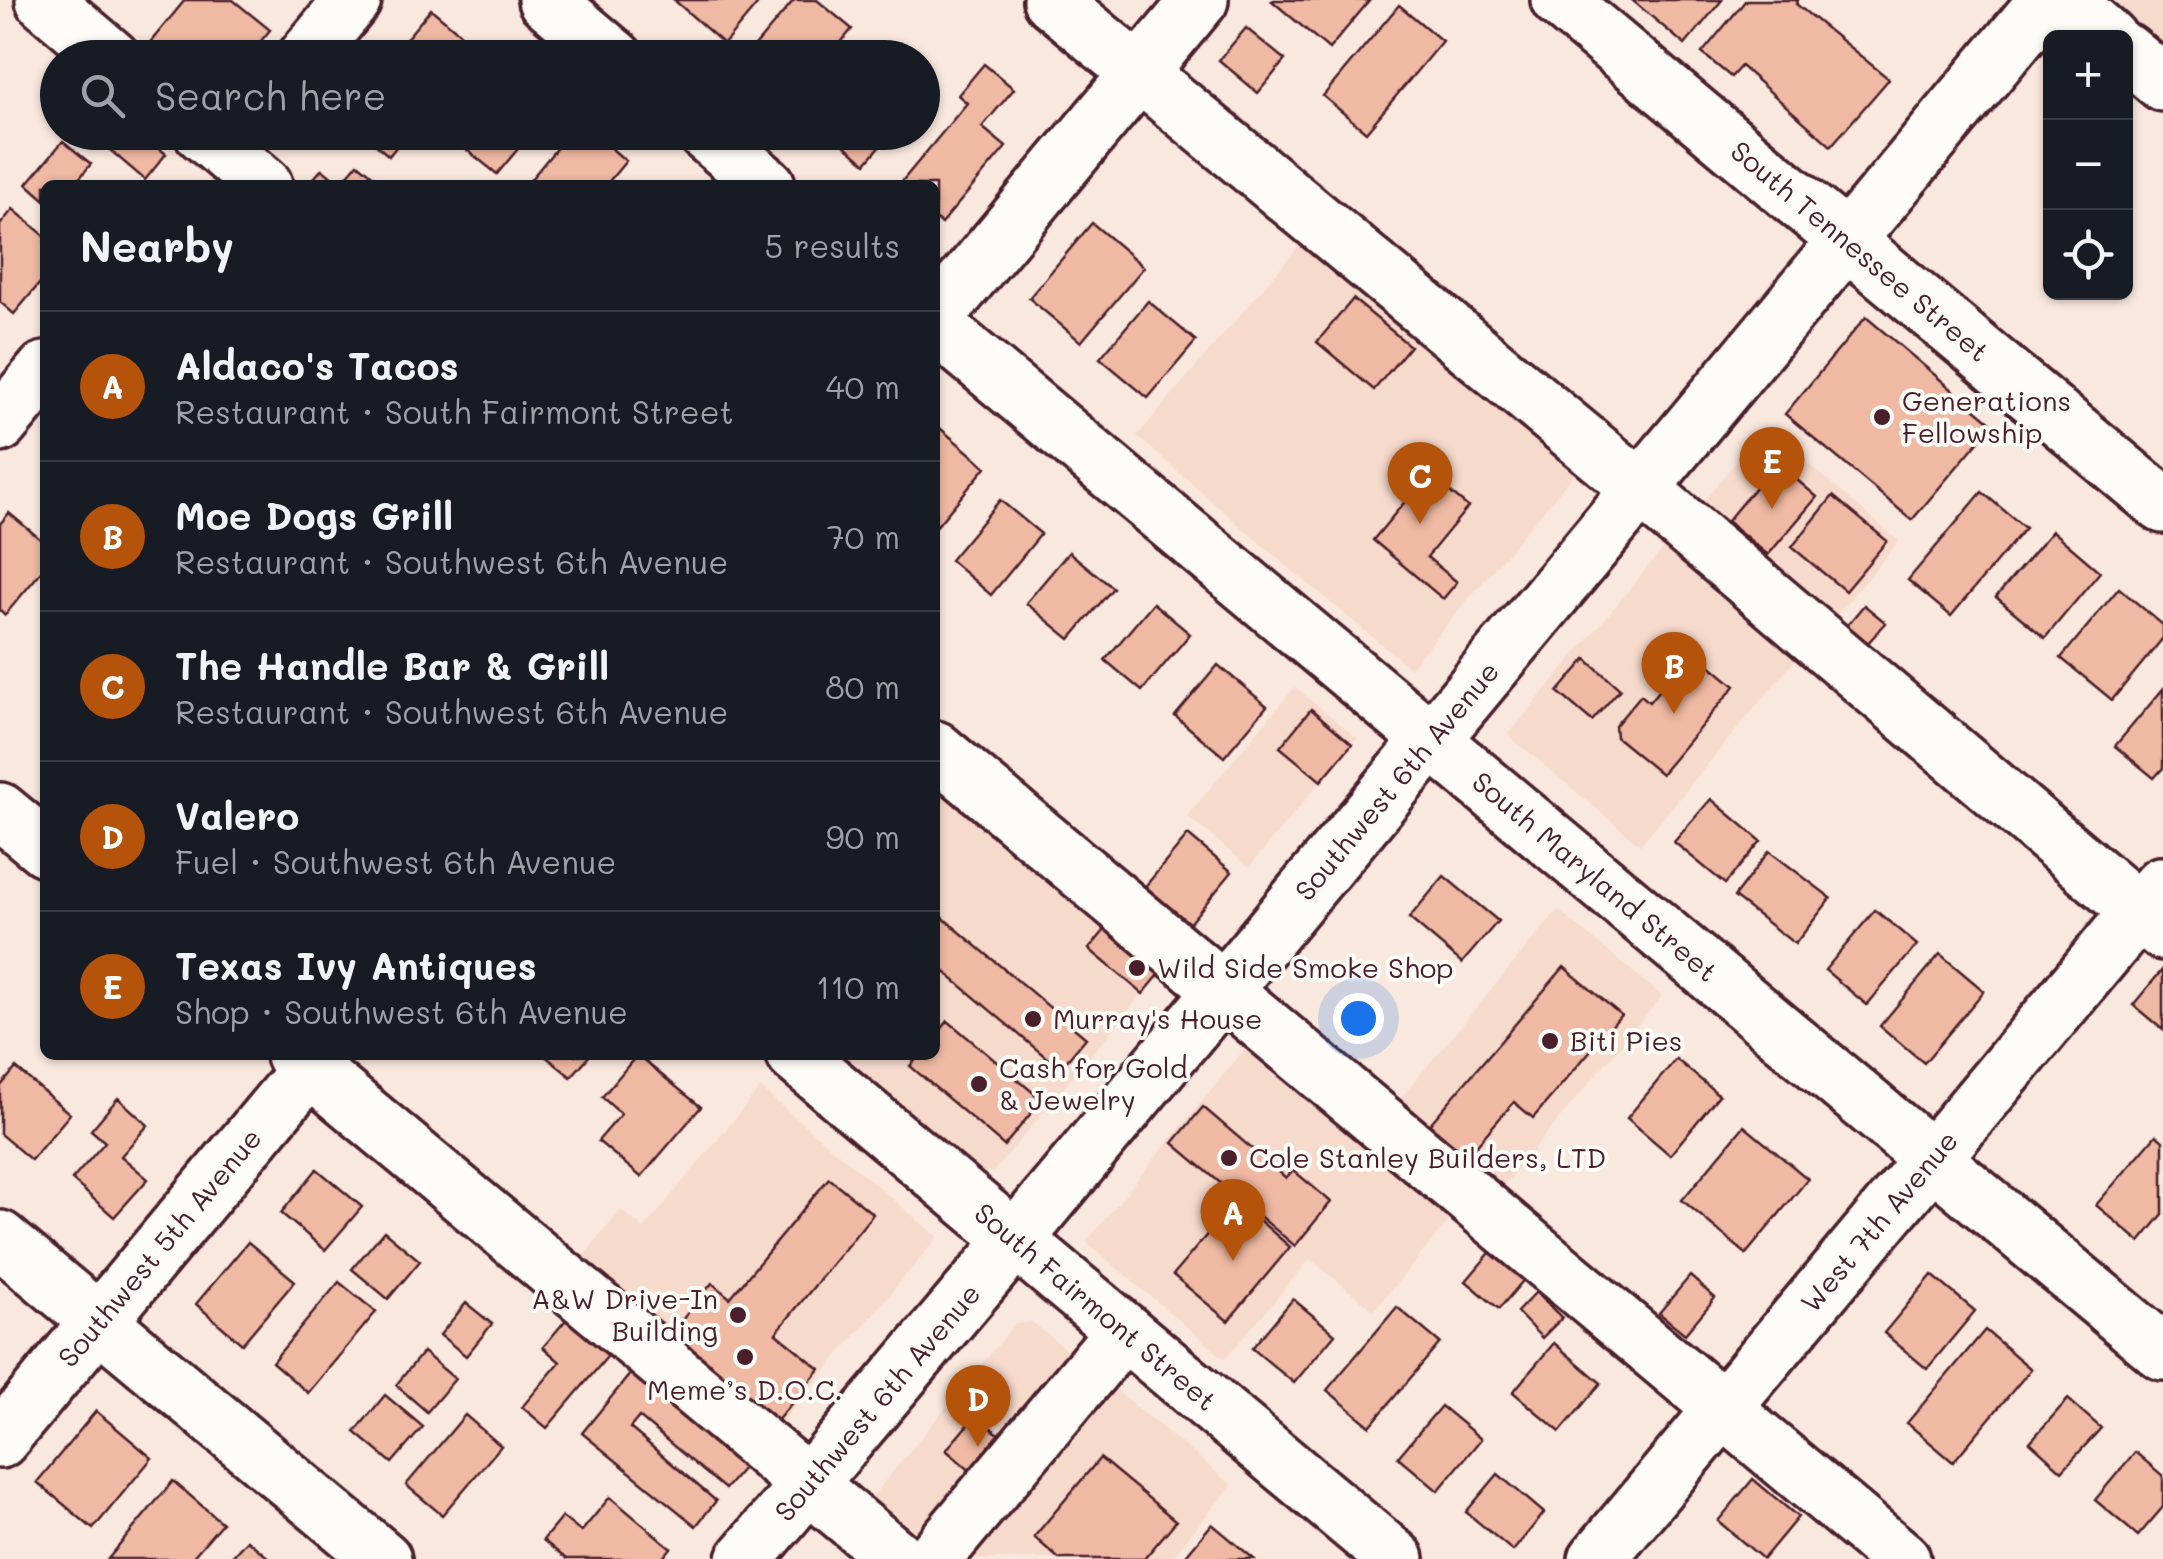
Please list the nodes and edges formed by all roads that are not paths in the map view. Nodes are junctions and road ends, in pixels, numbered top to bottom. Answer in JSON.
{"nodes":[{"id":1,"x":44,"y":0,"type":"edge"},
{"id":2,"x":353,"y":0,"type":"edge"},
{"id":3,"x":546,"y":0,"type":"edge"},
{"id":4,"x":1051,"y":0,"type":"edge"},
{"id":5,"x":1200,"y":0,"type":"edge"},
{"id":6,"x":1559,"y":0,"type":"edge"},
{"id":7,"x":2048,"y":0,"type":"edge"},
{"id":8,"x":2065,"y":0,"type":"edge"},
{"id":9,"x":2100,"y":30,"type":"edge"},
{"id":10,"x":91,"y":40,"type":"edge"},
{"id":11,"x":320,"y":40,"type":"edge"},
{"id":12,"x":593,"y":40,"type":"edge"},
{"id":13,"x":2133,"y":58,"type":"edge"},
{"id":14,"x":1138,"y":74,"type":"junction"},
{"id":15,"x":2163,"y":83,"type":"edge"},
{"id":16,"x":725,"y":150,"type":"edge"},
{"id":17,"x":761,"y":180,"type":"edge"},
{"id":18,"x":1846,"y":240,"type":"junction"},
{"id":19,"x":940,"y":316,"type":"edge"},
{"id":20,"x":940,"y":326,"type":"edge"},
{"id":21,"x":1640,"y":488,"type":"junction"},
{"id":22,"x":2163,"y":505,"type":"edge"},
{"id":23,"x":1430,"y":740,"type":"junction"},
{"id":24,"x":940,"y":753,"type":"edge"},
{"id":25,"x":0,"y":811,"type":"edge"},
{"id":26,"x":40,"y":844,"type":"edge"},
{"id":27,"x":2155,"y":909,"type":"edge"},
{"id":28,"x":1222,"y":990,"type":"junction"},
{"id":29,"x":307,"y":1060,"type":"edge"},
{"id":30,"x":309,"y":1060,"type":"edge"},
{"id":31,"x":801,"y":1060,"type":"edge"},
{"id":32,"x":1932,"y":1158,"type":"junction"},
{"id":33,"x":0,"y":1239,"type":"edge"},
{"id":34,"x":1014,"y":1240,"type":"junction"},
{"id":35,"x":99,"y":1321,"type":"junction"},
{"id":36,"x":1124,"y":1331,"type":"junction"},
{"id":37,"x":2163,"y":1352,"type":"edge"},
{"id":38,"x":1723,"y":1408,"type":"junction"},
{"id":39,"x":0,"y":1440,"type":"edge"},
{"id":40,"x":808,"y":1484,"type":"junction"},
{"id":41,"x":383,"y":1559,"type":"edge"},
{"id":42,"x":745,"y":1559,"type":"edge"},
{"id":43,"x":898,"y":1559,"type":"edge"},
{"id":44,"x":933,"y":1559,"type":"edge"},
{"id":45,"x":1396,"y":1559,"type":"edge"},
{"id":46,"x":1598,"y":1559,"type":"edge"},
{"id":47,"x":1902,"y":1559,"type":"edge"}],
"edges":[{"from":1,"to":10,"type":"street"},
{"from":2,"to":11,"type":"street"},
{"from":3,"to":12,"type":"street"},
{"from":4,"to":14,"type":"street"},
{"from":5,"to":14,"type":"street"},
{"from":6,"to":18,"type":"street","name":"South Tennessee Street"},
{"from":7,"to":18,"type":"street","name":"Southwest 6th Avenue"},
{"from":8,"to":9,"type":"street"},
{"from":13,"to":15,"type":"street"},
{"from":14,"to":19,"type":"street"},
{"from":14,"to":21,"type":"street"},
{"from":16,"to":17,"type":"street"},
{"from":18,"to":21,"type":"street","name":"Southwest 6th Avenue"},
{"from":18,"to":22,"type":"street","name":"South Tennessee Street"},
{"from":20,"to":23,"type":"street","name":"South Maryland Street"},
{"from":21,"to":23,"type":"street","name":"Southwest 6th Avenue"},
{"from":21,"to":27,"type":"street"},
{"from":23,"to":28,"type":"street","name":"Southwest 6th Avenue"},
{"from":23,"to":32,"type":"street","name":"South Maryland Street"},
{"from":24,"to":28,"type":"street"},
{"from":25,"to":26,"type":"street"},
{"from":27,"to":32,"type":"street","name":"West 7th Avenue"},
{"from":28,"to":34,"type":"street","name":"Southwest 6th Avenue"},
{"from":28,"to":38,"type":"street"},
{"from":29,"to":35,"type":"street","name":"Southwest 5th Avenue"},
{"from":30,"to":40,"type":"street"},
{"from":31,"to":34,"type":"street","name":"South Fairmont Street"},
{"from":32,"to":37,"type":"street","name":"South Maryland Street"},
{"from":32,"to":38,"type":"street","name":"West 7th Avenue"},
{"from":33,"to":35,"type":"street"},
{"from":34,"to":36,"type":"street","name":"South Fairmont Street"},
{"from":34,"to":40,"type":"street","name":"Southwest 6th Avenue"},
{"from":35,"to":39,"type":"street","name":"Southwest 5th Avenue"},
{"from":35,"to":41,"type":"street"},
{"from":36,"to":44,"type":"street"},
{"from":36,"to":45,"type":"street","name":"South Fairmont Street"},
{"from":38,"to":46,"type":"street","name":"West 7th Avenue"},
{"from":38,"to":47,"type":"street"},
{"from":40,"to":42,"type":"street","name":"Southwest 6th Avenue"},
{"from":40,"to":43,"type":"street"}]}
